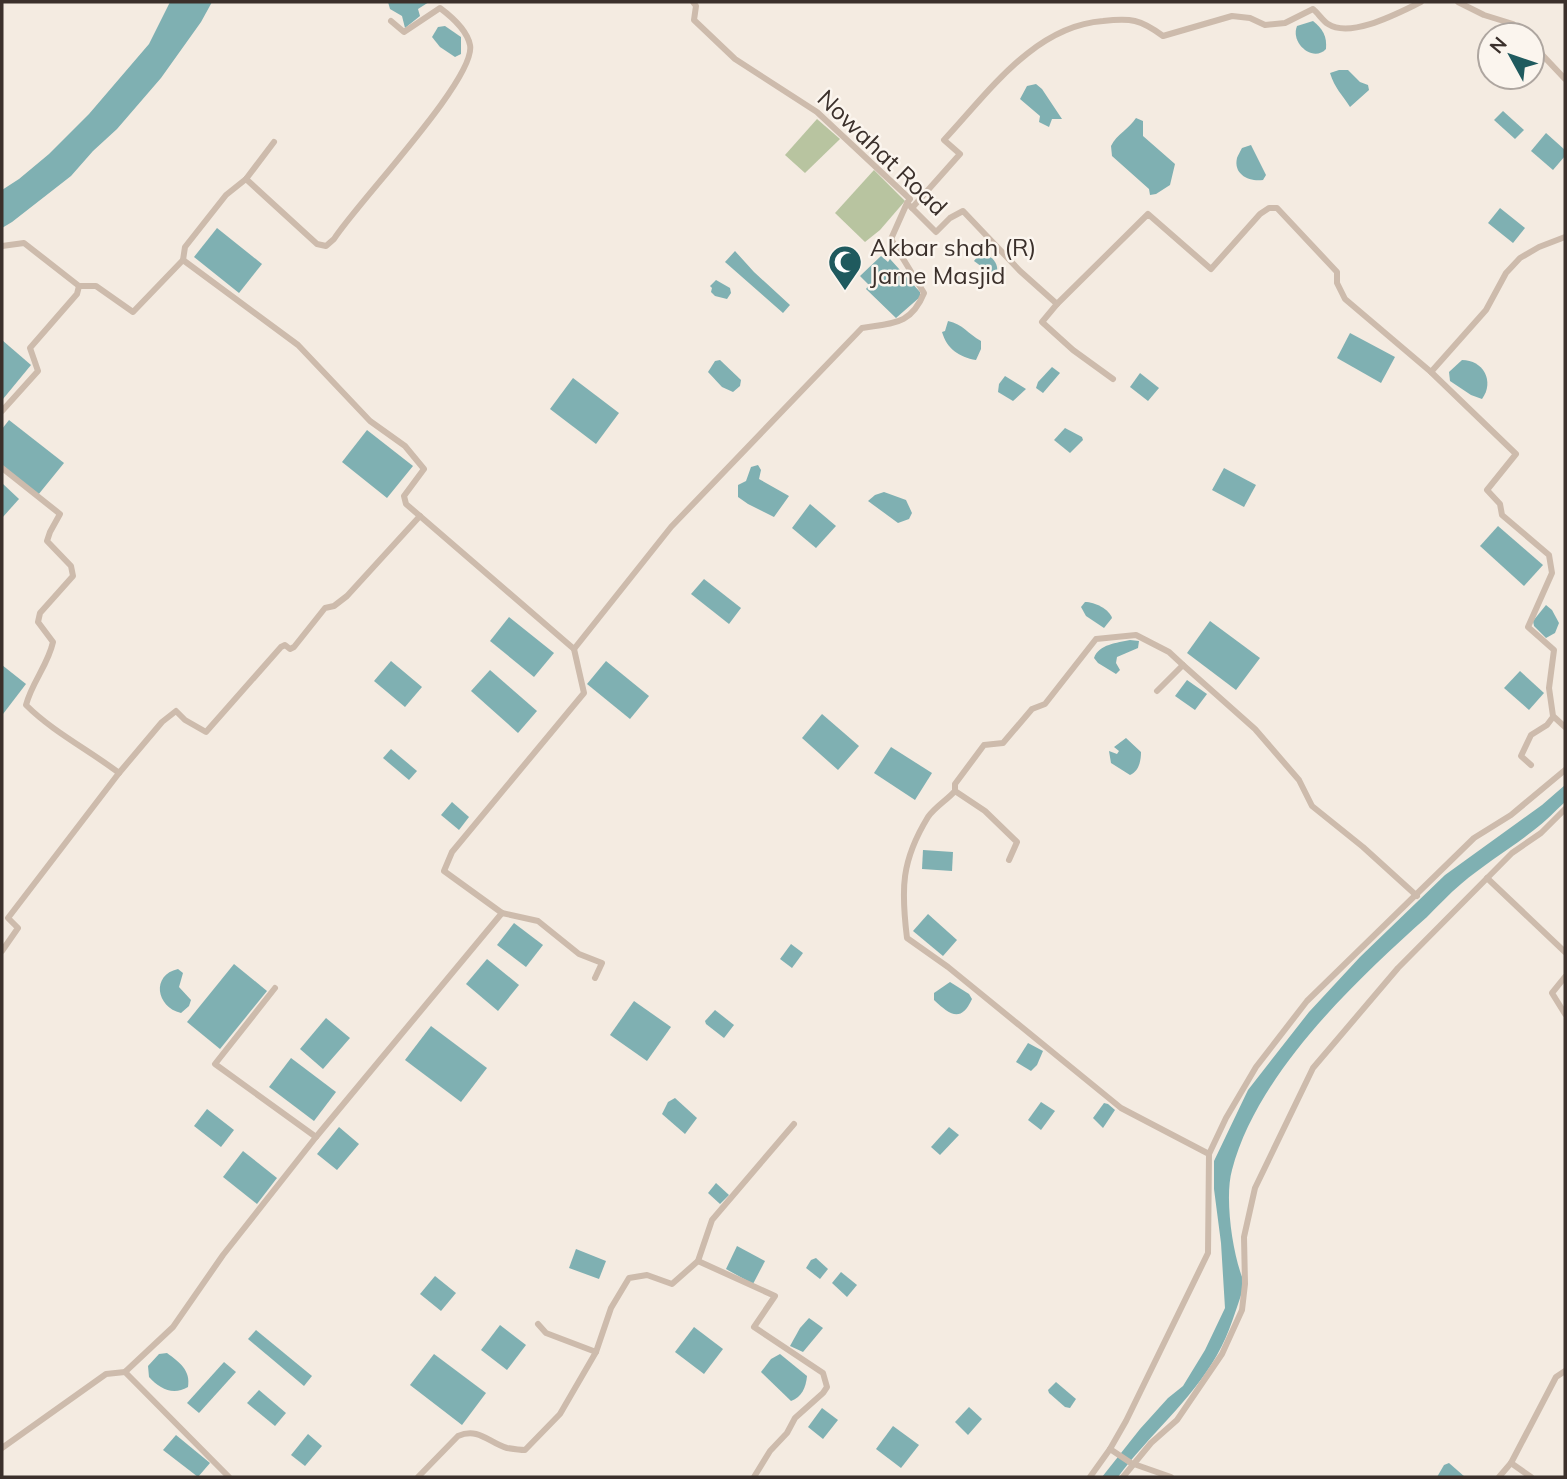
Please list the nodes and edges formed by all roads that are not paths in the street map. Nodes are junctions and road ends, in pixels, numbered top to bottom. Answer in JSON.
{"nodes":[{"id":1,"x":693,"y":2,"type":"edge"},
{"id":2,"x":1421,"y":2,"type":"edge"},
{"id":3,"x":1458,"y":2,"type":"edge"},
{"id":4,"x":391,"y":21,"type":"dead end"},
{"id":5,"x":1503,"y":21,"type":"edge"},
{"id":6,"x":1546,"y":59,"type":"edge"},
{"id":7,"x":1565,"y":79,"type":"edge"},
{"id":8,"x":274,"y":142,"type":"dead end"},
{"id":9,"x":246,"y":179,"type":"junction"},
{"id":10,"x":910,"y":205,"type":"junction"},
{"id":11,"x":1565,"y":237,"type":"edge"},
{"id":12,"x":2,"y":246,"type":"edge"},
{"id":13,"x":183,"y":260,"type":"junction"},
{"id":14,"x":79,"y":286,"type":"junction"},
{"id":15,"x":1057,"y":304,"type":"junction"},
{"id":16,"x":1431,"y":372,"type":"junction"},
{"id":17,"x":1113,"y":379,"type":"dead end"},
{"id":18,"x":2,"y":411,"type":"edge"},
{"id":19,"x":2,"y":468,"type":"edge"},
{"id":20,"x":421,"y":516,"type":"junction"},
{"id":21,"x":574,"y":649,"type":"junction"},
{"id":22,"x":1183,"y":664,"type":"junction"},
{"id":23,"x":1157,"y":691,"type":"dead end"},
{"id":24,"x":1553,"y":716,"type":"junction"},
{"id":25,"x":1565,"y":727,"type":"edge"},
{"id":26,"x":1531,"y":765,"type":"dead end"},
{"id":27,"x":1565,"y":770,"type":"edge"},
{"id":28,"x":119,"y":773,"type":"junction"},
{"id":29,"x":956,"y":791,"type":"junction"},
{"id":30,"x":1565,"y":809,"type":"edge"},
{"id":31,"x":1009,"y":860,"type":"dead end"},
{"id":32,"x":1487,"y":878,"type":"junction"},
{"id":33,"x":1417,"y":895,"type":"junction"},
{"id":34,"x":502,"y":913,"type":"junction"},
{"id":35,"x":2,"y":951,"type":"edge"},
{"id":36,"x":1565,"y":952,"type":"edge"},
{"id":37,"x":1565,"y":977,"type":"edge"},
{"id":38,"x":595,"y":978,"type":"dead end"},
{"id":39,"x":275,"y":988,"type":"dead end"},
{"id":40,"x":1565,"y":1014,"type":"edge"},
{"id":41,"x":794,"y":1124,"type":"dead end"},
{"id":42,"x":316,"y":1137,"type":"junction"},
{"id":43,"x":1209,"y":1154,"type":"junction"},
{"id":44,"x":698,"y":1261,"type":"junction"},
{"id":45,"x":538,"y":1324,"type":"dead end"},
{"id":46,"x":596,"y":1352,"type":"junction"},
{"id":47,"x":1565,"y":1371,"type":"edge"},
{"id":48,"x":125,"y":1372,"type":"junction"},
{"id":49,"x":2,"y":1448,"type":"edge"},
{"id":50,"x":1110,"y":1449,"type":"junction"},
{"id":51,"x":1132,"y":1463,"type":"junction"},
{"id":52,"x":1511,"y":1463,"type":"junction"},
{"id":53,"x":229,"y":1477,"type":"edge"},
{"id":54,"x":418,"y":1477,"type":"edge"},
{"id":55,"x":754,"y":1477,"type":"edge"},
{"id":56,"x":1090,"y":1477,"type":"edge"},
{"id":57,"x":1123,"y":1477,"type":"edge"},
{"id":58,"x":1171,"y":1477,"type":"edge"},
{"id":59,"x":1499,"y":1477,"type":"edge"},
{"id":60,"x":1531,"y":1477,"type":"edge"}],
"edges":[{"from":1,"to":10,"type":"street","name":"Nowahat Road"},
{"from":2,"to":10,"type":"street"},
{"from":3,"to":5,"type":"street"},
{"from":4,"to":9,"type":"street"},
{"from":6,"to":7,"type":"street"},
{"from":8,"to":9,"type":"street"},
{"from":9,"to":13,"type":"street"},
{"from":10,"to":15,"type":"street","name":"Nowahat Road"},
{"from":10,"to":21,"type":"street"},
{"from":11,"to":16,"type":"street"},
{"from":12,"to":14,"type":"street"},
{"from":13,"to":14,"type":"street"},
{"from":13,"to":20,"type":"street"},
{"from":14,"to":18,"type":"street"},
{"from":15,"to":16,"type":"street"},
{"from":15,"to":17,"type":"street"},
{"from":16,"to":24,"type":"street"},
{"from":19,"to":28,"type":"street"},
{"from":20,"to":21,"type":"street"},
{"from":20,"to":28,"type":"street"},
{"from":21,"to":34,"type":"street"},
{"from":22,"to":23,"type":"street"},
{"from":22,"to":29,"type":"street"},
{"from":22,"to":33,"type":"street"},
{"from":24,"to":25,"type":"street"},
{"from":24,"to":26,"type":"street"},
{"from":27,"to":33,"type":"street"},
{"from":28,"to":35,"type":"street"},
{"from":29,"to":31,"type":"street"},
{"from":29,"to":43,"type":"street"},
{"from":30,"to":32,"type":"street"},
{"from":32,"to":36,"type":"street"},
{"from":32,"to":51,"type":"street"},
{"from":33,"to":43,"type":"street"},
{"from":34,"to":38,"type":"street"},
{"from":34,"to":42,"type":"street"},
{"from":37,"to":40,"type":"street"},
{"from":39,"to":42,"type":"street"},
{"from":41,"to":44,"type":"street"},
{"from":42,"to":48,"type":"street"},
{"from":43,"to":50,"type":"street"},
{"from":44,"to":46,"type":"street"},
{"from":44,"to":55,"type":"street"},
{"from":45,"to":46,"type":"street"},
{"from":46,"to":54,"type":"street"},
{"from":47,"to":52,"type":"street"},
{"from":48,"to":49,"type":"street"},
{"from":48,"to":53,"type":"street"},
{"from":50,"to":51,"type":"street"},
{"from":50,"to":56,"type":"street"},
{"from":51,"to":57,"type":"street"},
{"from":51,"to":58,"type":"street"},
{"from":52,"to":59,"type":"street"},
{"from":52,"to":60,"type":"street"}]}
